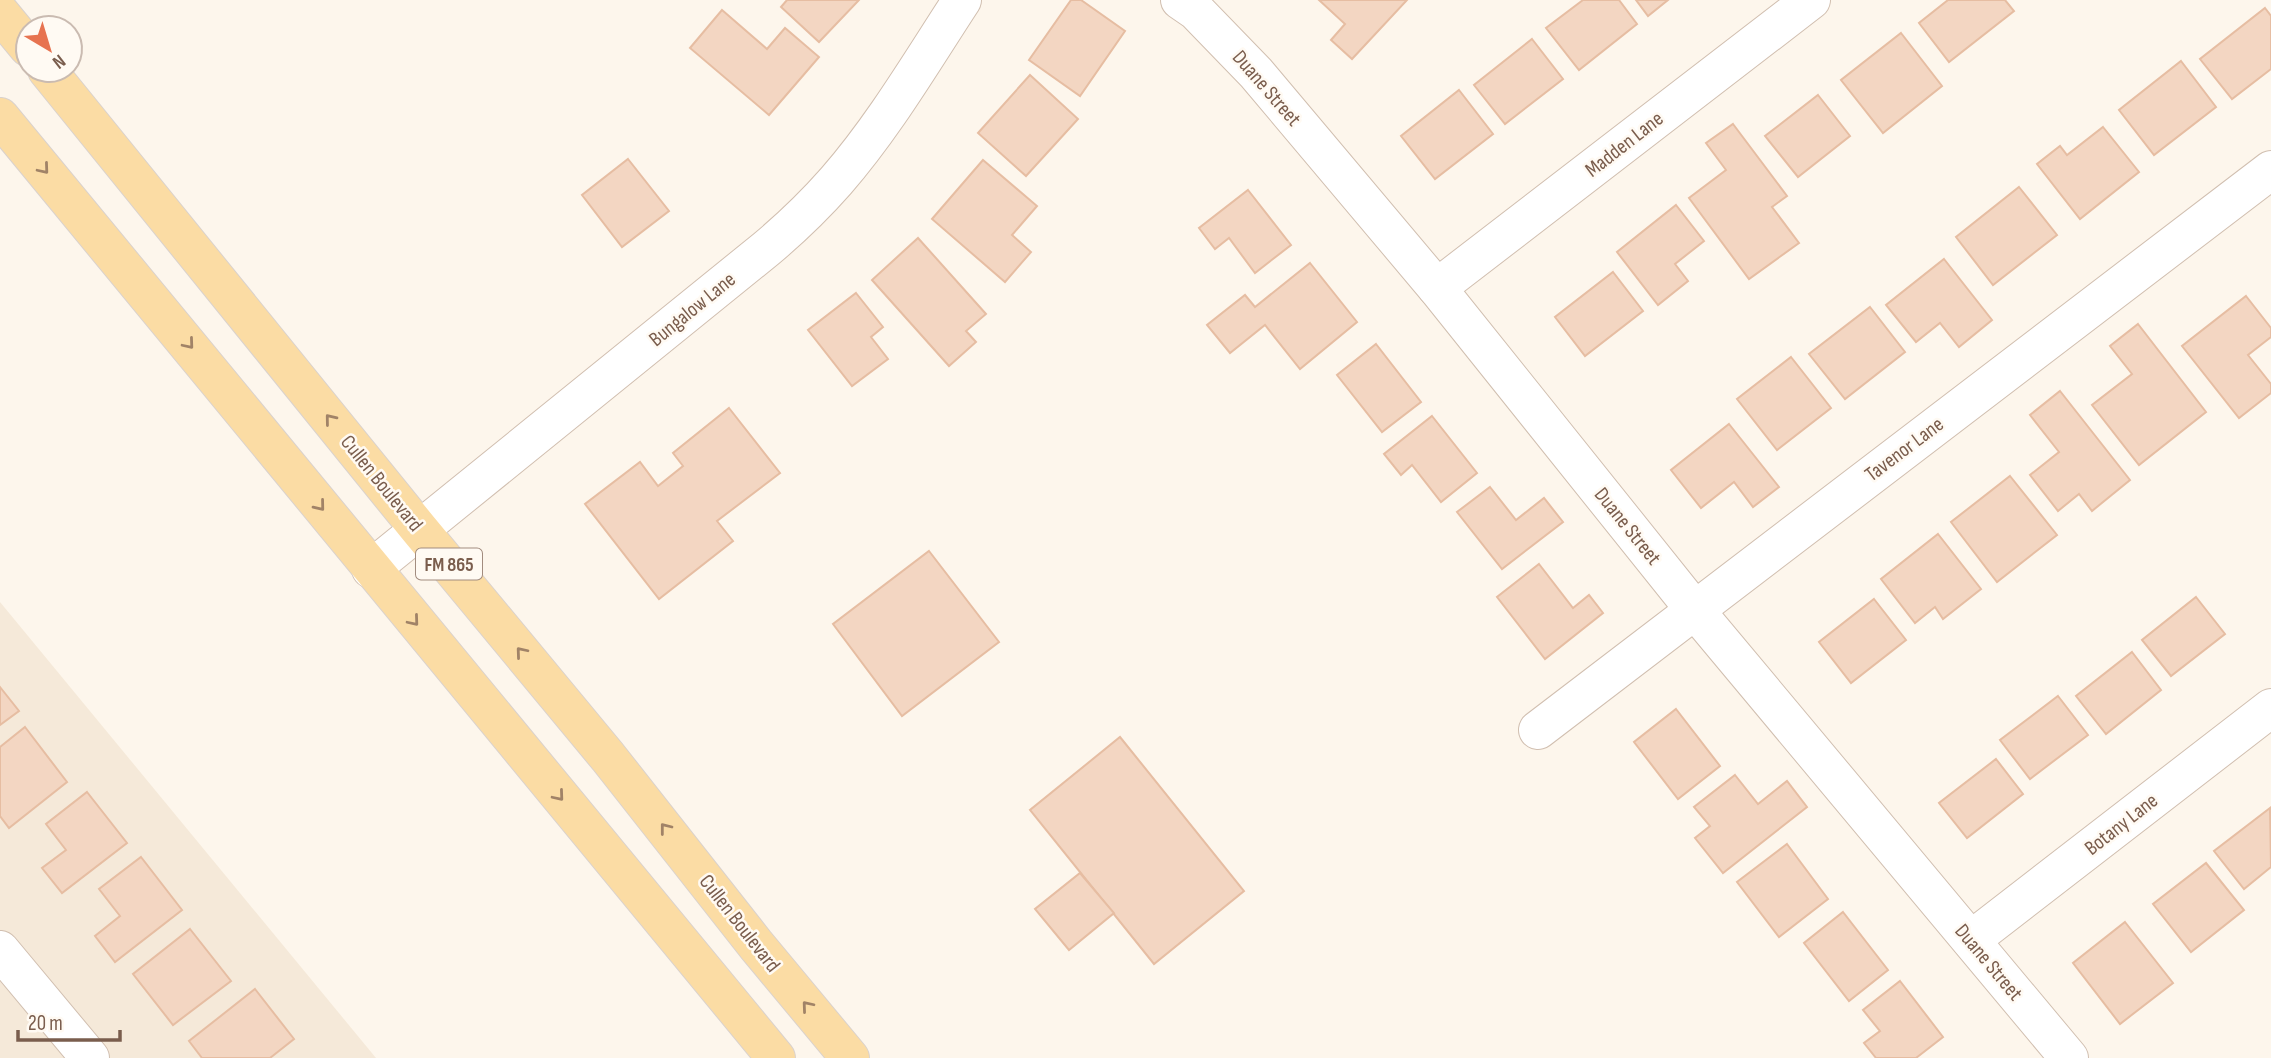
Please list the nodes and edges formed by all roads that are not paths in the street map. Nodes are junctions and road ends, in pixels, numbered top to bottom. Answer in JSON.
{"nodes":[{"id":1,"x":962,"y":0,"type":"edge"},
{"id":2,"x":1180,"y":0,"type":"edge"},
{"id":3,"x":1811,"y":0,"type":"edge"},
{"id":4,"x":58,"y":84,"type":"edge"},
{"id":5,"x":0,"y":117,"type":"edge"},
{"id":6,"x":2271,"y":170,"type":"edge"},
{"id":7,"x":1437,"y":288,"type":"junction"},
{"id":8,"x":419,"y":529,"type":"junction"},
{"id":9,"x":371,"y":569,"type":"junction"},
{"id":10,"x":1695,"y":610,"type":"junction"},
{"id":11,"x":2271,"y":708,"type":"edge"},
{"id":12,"x":1538,"y":730,"type":"dead end"},
{"id":13,"x":1971,"y":940,"type":"junction"},
{"id":14,"x":756,"y":945,"type":"junction"},
{"id":15,"x":0,"y":950,"type":"edge"},
{"id":16,"x":711,"y":980,"type":"junction"},
{"id":17,"x":90,"y":1058,"type":"edge"},
{"id":18,"x":776,"y":1058,"type":"edge"},
{"id":19,"x":850,"y":1058,"type":"edge"},
{"id":20,"x":2069,"y":1058,"type":"edge"}],
"edges":[{"from":1,"to":8,"type":"street","name":"Bungalow Lane"},
{"from":2,"to":7,"type":"street","name":"Duane Street"},
{"from":3,"to":7,"type":"street","name":"Madden Lane"},
{"from":8,"to":4,"type":"main road","name":"Cullen Boulevard","number":"FM 865","one_way":true},
{"from":5,"to":9,"type":"main road","number":"FM 865","one_way":true},
{"from":6,"to":10,"type":"street","name":"Tavenor Lane"},
{"from":7,"to":10,"type":"street","name":"Duane Street"},
{"from":8,"to":9,"type":"street","name":"Bungalow Lane"},
{"from":14,"to":8,"type":"main road","name":"Cullen Boulevard","number":"FM 865","one_way":true},
{"from":9,"to":16,"type":"main road","number":"FM 865","one_way":true},
{"from":10,"to":12,"type":"street","name":"Tavenor Lane"},
{"from":10,"to":13,"type":"street","name":"Duane Street"},
{"from":11,"to":13,"type":"street","name":"Botany Lane"},
{"from":13,"to":20,"type":"street","name":"Duane Street"},
{"from":14,"to":16,"type":"main road"},
{"from":19,"to":14,"type":"main road","name":"Cullen Boulevard","number":"FM 865","one_way":true},
{"from":15,"to":17,"type":"street"},
{"from":16,"to":18,"type":"main road","number":"FM 865"}]}
